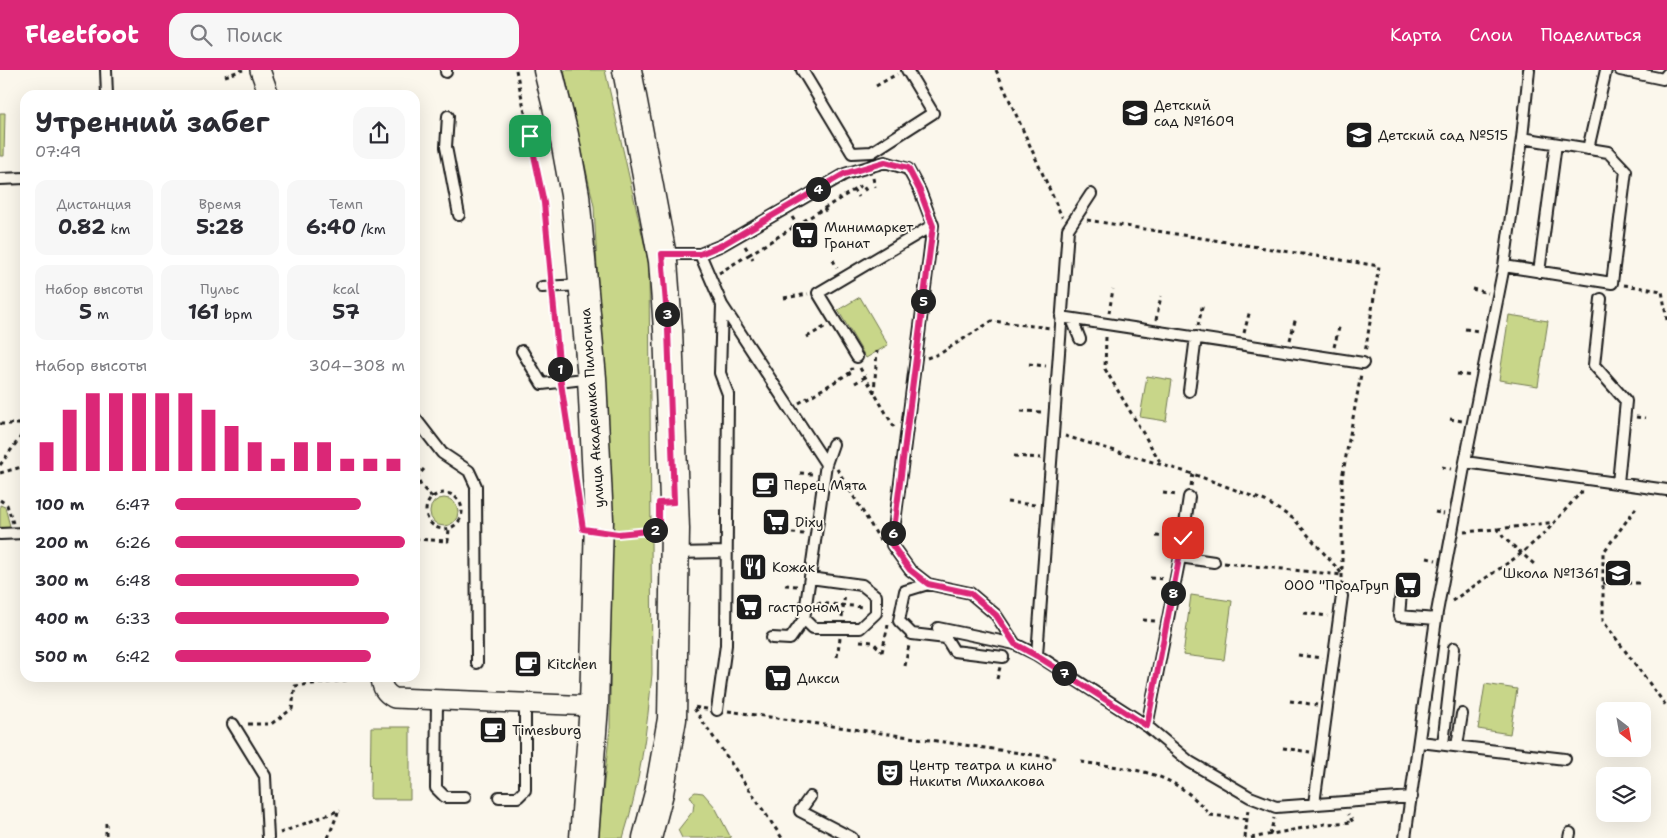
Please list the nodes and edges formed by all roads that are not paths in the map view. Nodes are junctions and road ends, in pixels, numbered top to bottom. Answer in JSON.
{"nodes":[{"id":1,"x":106,"y":70,"type":"edge"},
{"id":2,"x":260,"y":70,"type":"edge"},
{"id":3,"x":548,"y":70,"type":"edge"},
{"id":4,"x":627,"y":70,"type":"edge"},
{"id":5,"x":802,"y":70,"type":"edge"},
{"id":6,"x":906,"y":70,"type":"edge"},
{"id":7,"x":1529,"y":70,"type":"edge"},
{"id":8,"x":1606,"y":70,"type":"edge"},
{"id":9,"x":1620,"y":70,"type":"edge"},
{"id":10,"x":1667,"y":74,"type":"edge"},
{"id":11,"x":107,"y":90,"type":"edge"},
{"id":12,"x":267,"y":90,"type":"edge"},
{"id":13,"x":448,"y":116,"type":"dead end"},
{"id":14,"x":1522,"y":138,"type":"junction"},
{"id":15,"x":1556,"y":144,"type":"junction"},
{"id":16,"x":1588,"y":149,"type":"junction"},
{"id":17,"x":20,"y":178,"type":"edge"},
{"id":18,"x":0,"y":179,"type":"edge"},
{"id":19,"x":1090,"y":194,"type":"dead end"},
{"id":20,"x":458,"y":215,"type":"dead end"},
{"id":21,"x":933,"y":226,"type":"junction"},
{"id":22,"x":662,"y":254,"type":"junction"},
{"id":23,"x":700,"y":254,"type":"junction"},
{"id":24,"x":1504,"y":266,"type":"junction"},
{"id":25,"x":1538,"y":272,"type":"junction"},
{"id":26,"x":583,"y":285,"type":"junction"},
{"id":27,"x":547,"y":288,"type":"road end"},
{"id":28,"x":1601,"y":299,"type":"dead end"},
{"id":29,"x":722,"y":305,"type":"junction"},
{"id":30,"x":1066,"y":318,"type":"junction"},
{"id":31,"x":1196,"y":337,"type":"junction"},
{"id":32,"x":1080,"y":339,"type":"dead end"},
{"id":33,"x":522,"y":351,"type":"dead end"},
{"id":34,"x":853,"y":360,"type":"road end"},
{"id":35,"x":1363,"y":363,"type":"road end"},
{"id":36,"x":592,"y":378,"type":"junction"},
{"id":37,"x":1189,"y":391,"type":"dead end"},
{"id":38,"x":420,"y":424,"type":"edge"},
{"id":39,"x":833,"y":444,"type":"dead end"},
{"id":40,"x":1465,"y":462,"type":"junction"},
{"id":41,"x":826,"y":464,"type":"junction"},
{"id":42,"x":1618,"y":483,"type":"junction"},
{"id":43,"x":1667,"y":490,"type":"edge"},
{"id":44,"x":1189,"y":497,"type":"dead end"},
{"id":45,"x":20,"y":533,"type":"edge"},
{"id":46,"x":0,"y":534,"type":"edge"},
{"id":47,"x":727,"y":552,"type":"junction"},
{"id":48,"x":675,"y":553,"type":"junction"},
{"id":49,"x":1180,"y":557,"type":"junction"},
{"id":50,"x":1210,"y":558,"type":"road end"},
{"id":51,"x":810,"y":578,"type":"junction"},
{"id":52,"x":928,"y":584,"type":"junction"},
{"id":53,"x":1401,"y":592,"type":"dead end"},
{"id":54,"x":1342,"y":596,"type":"road end"},
{"id":55,"x":1437,"y":616,"type":"junction"},
{"id":56,"x":804,"y":618,"type":"junction"},
{"id":57,"x":938,"y":628,"type":"dead end"},
{"id":58,"x":726,"y":636,"type":"junction"},
{"id":59,"x":738,"y":637,"type":"dead end"},
{"id":60,"x":772,"y":638,"type":"dead end"},
{"id":61,"x":1015,"y":644,"type":"junction"},
{"id":62,"x":1454,"y":648,"type":"dead end"},
{"id":63,"x":1037,"y":656,"type":"junction"},
{"id":64,"x":1003,"y":657,"type":"dead end"},
{"id":65,"x":477,"y":663,"type":"dead end"},
{"id":66,"x":381,"y":682,"type":"edge"},
{"id":67,"x":437,"y":700,"type":"junction"},
{"id":68,"x":525,"y":703,"type":"junction"},
{"id":69,"x":594,"y":706,"type":"junction"},
{"id":70,"x":717,"y":710,"type":"road end"},
{"id":71,"x":1462,"y":714,"type":"dead end"},
{"id":72,"x":233,"y":724,"type":"road end"},
{"id":73,"x":1147,"y":726,"type":"junction"},
{"id":74,"x":1420,"y":742,"type":"junction"},
{"id":75,"x":1443,"y":744,"type":"junction"},
{"id":76,"x":1457,"y":746,"type":"junction"},
{"id":77,"x":1565,"y":759,"type":"dead end"},
{"id":78,"x":465,"y":797,"type":"dead end"},
{"id":79,"x":499,"y":797,"type":"dead end"},
{"id":80,"x":810,"y":797,"type":"dead end"},
{"id":81,"x":1412,"y":797,"type":"junction"},
{"id":82,"x":1314,"y":804,"type":"junction"},
{"id":83,"x":273,"y":836,"type":"edge"},
{"id":84,"x":584,"y":838,"type":"edge"},
{"id":85,"x":647,"y":838,"type":"edge"},
{"id":86,"x":852,"y":838,"type":"edge"},
{"id":87,"x":1404,"y":838,"type":"edge"}],
"edges":[{"from":1,"to":11,"type":"lane"},
{"from":2,"to":12,"type":"street"},
{"from":3,"to":26,"type":"street","name":"улица Академика Пилюгина"},
{"from":4,"to":22,"type":"street"},
{"from":5,"to":6,"type":"lane"},
{"from":7,"to":14,"type":"lane"},
{"from":8,"to":16,"type":"lane"},
{"from":9,"to":10,"type":"lane"},
{"from":13,"to":20,"type":"lane"},
{"from":14,"to":15,"type":"lane"},
{"from":14,"to":24,"type":"lane"},
{"from":15,"to":16,"type":"lane"},
{"from":15,"to":25,"type":"lane"},
{"from":16,"to":25,"type":"lane"},
{"from":17,"to":18,"type":"lane"},
{"from":19,"to":30,"type":"lane"},
{"from":21,"to":23,"type":"lane"},
{"from":21,"to":34,"type":"lane"},
{"from":21,"to":52,"type":"lane"},
{"from":22,"to":23,"type":"lane"},
{"from":22,"to":48,"type":"street"},
{"from":23,"to":29,"type":"lane"},
{"from":24,"to":25,"type":"lane"},
{"from":24,"to":40,"type":"lane"},
{"from":26,"to":27,"type":"lane"},
{"from":26,"to":36,"type":"street","name":"улица Академика Пилюгина"},
{"from":28,"to":42,"type":"lane"},
{"from":29,"to":41,"type":"lane"},
{"from":29,"to":47,"type":"lane"},
{"from":30,"to":31,"type":"lane"},
{"from":30,"to":32,"type":"lane"},
{"from":30,"to":63,"type":"lane"},
{"from":31,"to":35,"type":"lane"},
{"from":31,"to":37,"type":"lane"},
{"from":33,"to":36,"type":"lane"},
{"from":36,"to":69,"type":"street","name":"улица Академика Пилюгина"},
{"from":38,"to":65,"type":"lane"},
{"from":39,"to":41,"type":"lane"},
{"from":40,"to":42,"type":"lane"},
{"from":40,"to":55,"type":"lane"},
{"from":41,"to":51,"type":"lane"},
{"from":42,"to":43,"type":"lane"},
{"from":44,"to":49,"type":"lane"},
{"from":45,"to":46,"type":"lane"},
{"from":47,"to":48,"type":"lane"},
{"from":47,"to":58,"type":"lane"},
{"from":48,"to":85,"type":"street"},
{"from":49,"to":50,"type":"lane"},
{"from":49,"to":73,"type":"lane"},
{"from":51,"to":56,"type":"lane"},
{"from":51,"to":56,"type":"lane"},
{"from":52,"to":61,"type":"lane"},
{"from":52,"to":64,"type":"lane"},
{"from":53,"to":55,"type":"lane"},
{"from":54,"to":82,"type":"lane"},
{"from":55,"to":74,"type":"lane"},
{"from":56,"to":60,"type":"lane"},
{"from":57,"to":61,"type":"lane"},
{"from":58,"to":59,"type":"lane"},
{"from":58,"to":70,"type":"lane"},
{"from":61,"to":63,"type":"lane"},
{"from":62,"to":75,"type":"lane"},
{"from":63,"to":73,"type":"lane"},
{"from":66,"to":67,"type":"street"},
{"from":67,"to":68,"type":"street"},
{"from":67,"to":78,"type":"lane"},
{"from":68,"to":69,"type":"street"},
{"from":68,"to":79,"type":"lane"},
{"from":69,"to":84,"type":"street","name":"улица Академика Пилюгина"},
{"from":71,"to":76,"type":"lane"},
{"from":72,"to":83,"type":"lane"},
{"from":73,"to":82,"type":"lane"},
{"from":74,"to":75,"type":"lane"},
{"from":74,"to":81,"type":"lane"},
{"from":75,"to":76,"type":"lane"},
{"from":76,"to":77,"type":"lane"},
{"from":80,"to":86,"type":"lane"},
{"from":81,"to":82,"type":"lane"},
{"from":81,"to":87,"type":"lane"}]}
